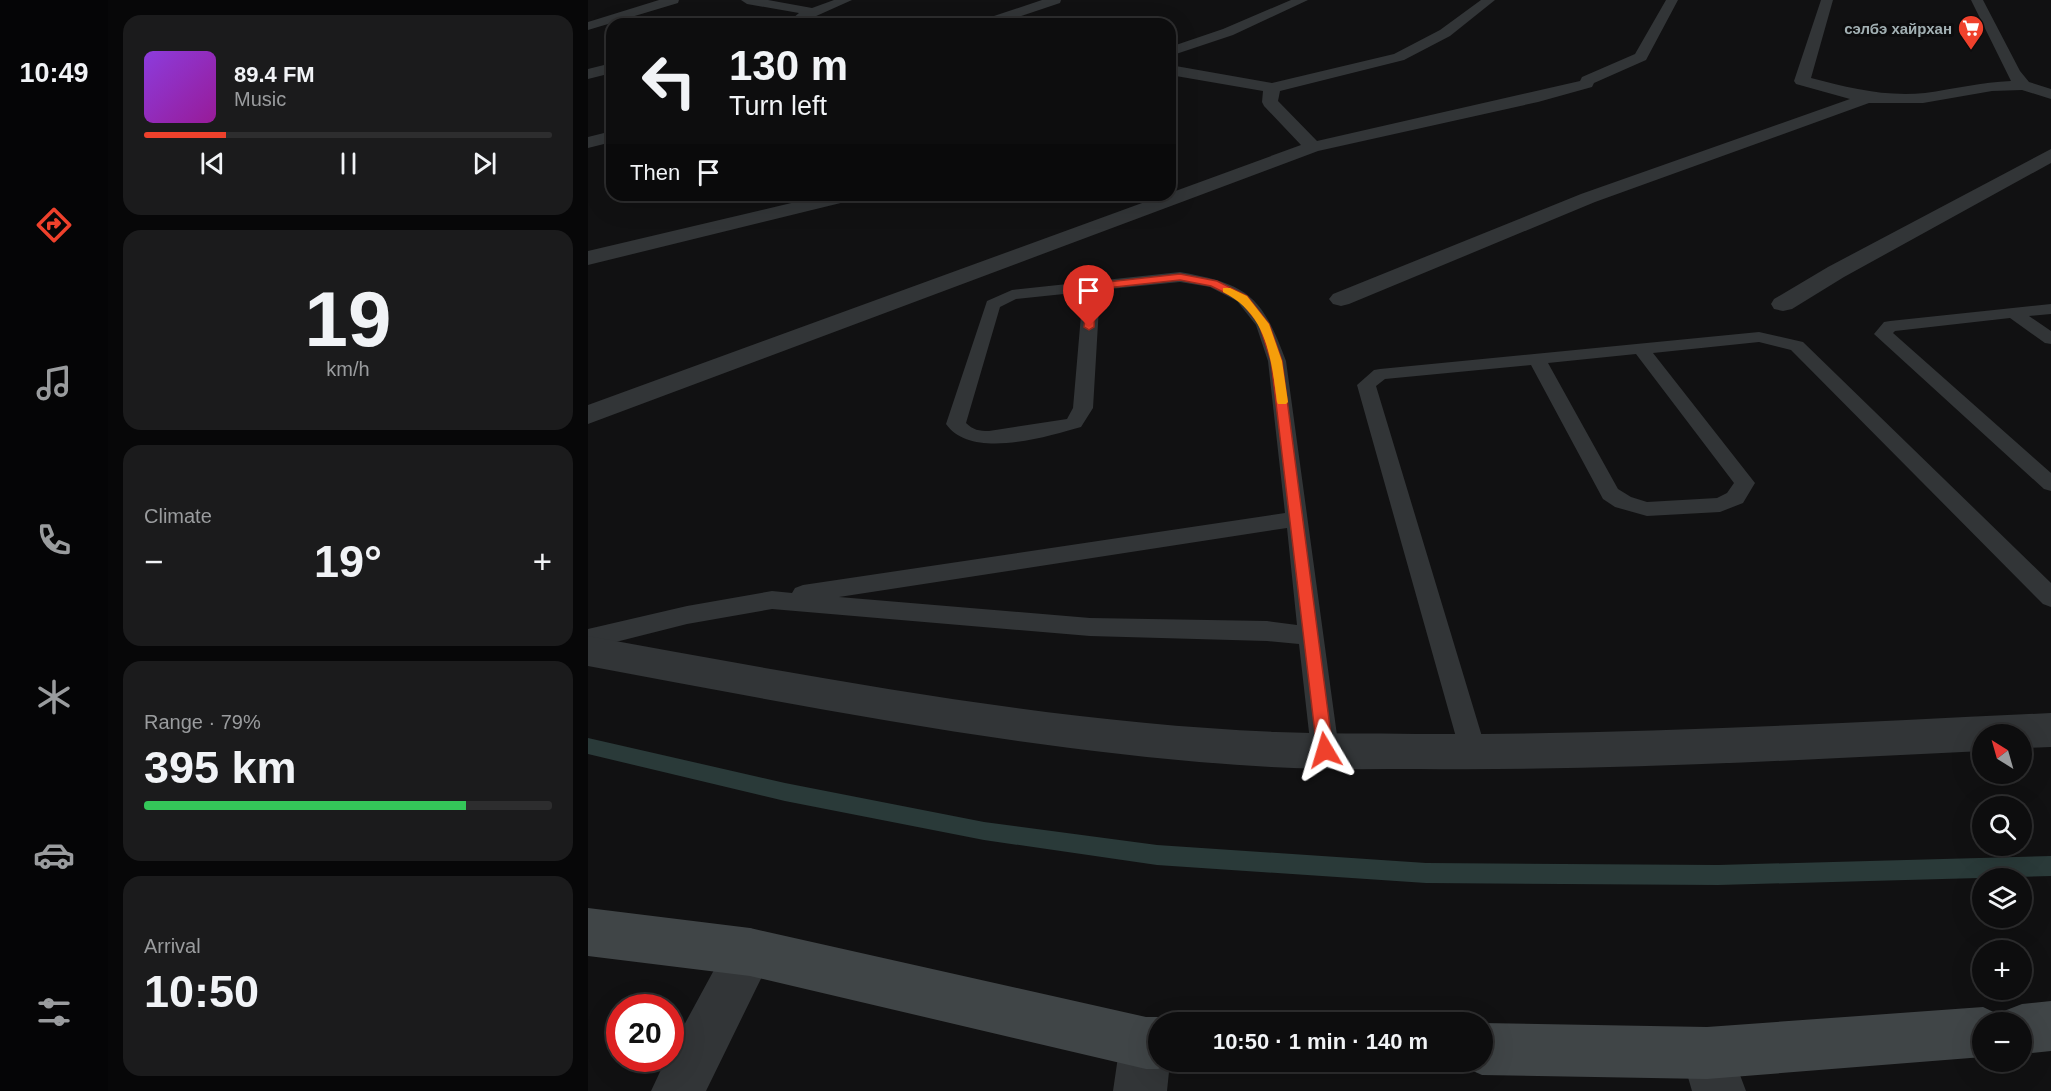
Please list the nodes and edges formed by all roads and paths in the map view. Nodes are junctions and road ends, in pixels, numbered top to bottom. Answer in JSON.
{"nodes":[{"id":1,"x":673,"y":0,"type":"edge"},
{"id":2,"x":747,"y":0,"type":"edge"},
{"id":3,"x":846,"y":0,"type":"edge"},
{"id":4,"x":1055,"y":0,"type":"edge"},
{"id":5,"x":1302,"y":0,"type":"edge"},
{"id":6,"x":1489,"y":0,"type":"edge"},
{"id":7,"x":1672,"y":0,"type":"edge"},
{"id":8,"x":1827,"y":0,"type":"edge"},
{"id":9,"x":1977,"y":0,"type":"edge"},
{"id":10,"x":800,"y":17,"type":"junction"},
{"id":11,"x":614,"y":18,"type":"edge"},
{"id":12,"x":804,"y":18,"type":"edge"},
{"id":13,"x":1002,"y":18,"type":"edge"},
{"id":14,"x":606,"y":20,"type":"edge"},
{"id":15,"x":588,"y":26,"type":"edge"},
{"id":16,"x":1176,"y":50,"type":"edge"},
{"id":17,"x":606,"y":70,"type":"edge"},
{"id":18,"x":1176,"y":70,"type":"edge"},
{"id":19,"x":588,"y":74,"type":"edge"},
{"id":20,"x":2023,"y":85,"type":"junction"},
{"id":21,"x":1272,"y":88,"type":"junction"},
{"id":22,"x":2051,"y":94,"type":"edge"},
{"id":23,"x":1867,"y":98,"type":"junction"},
{"id":24,"x":606,"y":138,"type":"edge"},
{"id":25,"x":588,"y":143,"type":"edge"},
{"id":26,"x":1313,"y":147,"type":"junction"},
{"id":27,"x":2051,"y":155,"type":"edge"},
{"id":28,"x":1176,"y":198,"type":"edge"},
{"id":29,"x":825,"y":201,"type":"edge"},
{"id":30,"x":1167,"y":201,"type":"edge"},
{"id":31,"x":588,"y":258,"type":"edge"},
{"id":32,"x":1092,"y":286,"type":"junction"},
{"id":33,"x":1341,"y":299,"type":"dead end"},
{"id":34,"x":1783,"y":303,"type":"dead end"},
{"id":35,"x":2051,"y":309,"type":"edge"},
{"id":36,"x":2013,"y":313,"type":"junction"},
{"id":37,"x":2051,"y":339,"type":"edge"},
{"id":38,"x":1640,"y":348,"type":"junction"},
{"id":39,"x":1536,"y":358,"type":"junction"},
{"id":40,"x":588,"y":415,"type":"edge"},
{"id":41,"x":2051,"y":483,"type":"edge"},
{"id":42,"x":1296,"y":519,"type":"junction"},
{"id":43,"x":2051,"y":598,"type":"edge"},
{"id":44,"x":772,"y":600,"type":"junction"},
{"id":45,"x":1312,"y":636,"type":"junction"},
{"id":46,"x":588,"y":639,"type":"edge"},
{"id":47,"x":588,"y":651,"type":"edge"},
{"id":48,"x":2051,"y":730,"type":"edge"},
{"id":49,"x":1325,"y":750,"type":"junction"},
{"id":50,"x":1473,"y":753,"type":"junction"},
{"id":51,"x":588,"y":932,"type":"edge"},
{"id":52,"x":750,"y":952,"type":"junction"},
{"id":53,"x":2051,"y":1026,"type":"edge"},
{"id":54,"x":2032,"y":1028,"type":"edge"},
{"id":55,"x":1972,"y":1034,"type":"edge"},
{"id":56,"x":1493,"y":1050,"type":"edge"},
{"id":57,"x":1148,"y":1059,"type":"edge"},
{"id":58,"x":1713,"y":1072,"type":"edge"},
{"id":59,"x":678,"y":1091,"type":"edge"}],
"edges":[{"from":1,"to":11,"type":"street"},
{"from":2,"to":10,"type":"street"},
{"from":3,"to":10,"type":"street"},
{"from":4,"to":13,"type":"street"},
{"from":5,"to":16,"type":"street"},
{"from":6,"to":21,"type":"street"},
{"from":7,"to":26,"type":"street"},
{"from":8,"to":23,"type":"street"},
{"from":9,"to":20,"type":"street"},
{"from":10,"to":12,"type":"street"},
{"from":14,"to":15,"type":"street"},
{"from":17,"to":19,"type":"street"},
{"from":18,"to":21,"type":"street"},
{"from":20,"to":22,"type":"street"},
{"from":20,"to":23,"type":"street"},
{"from":21,"to":26,"type":"street"},
{"from":23,"to":33,"type":"street"},
{"from":24,"to":25,"type":"street"},
{"from":26,"to":28,"type":"street"},
{"from":27,"to":34,"type":"street"},
{"from":29,"to":31,"type":"street"},
{"from":30,"to":40,"type":"street"},
{"from":32,"to":32,"type":"lane"},
{"from":32,"to":42,"type":"lane"},
{"from":35,"to":36,"type":"lane"},
{"from":36,"to":37,"type":"lane"},
{"from":36,"to":41,"type":"lane"},
{"from":38,"to":39,"type":"lane"},
{"from":38,"to":39,"type":"lane"},
{"from":38,"to":43,"type":"lane"},
{"from":39,"to":50,"type":"lane"},
{"from":42,"to":44,"type":"lane"},
{"from":42,"to":45,"type":"lane"},
{"from":44,"to":45,"type":"lane"},
{"from":44,"to":46,"type":"lane"},
{"from":45,"to":49,"type":"lane"},
{"from":47,"to":49,"type":"street"},
{"from":48,"to":50,"type":"street"},
{"from":49,"to":50,"type":"street"},
{"from":51,"to":52,"type":"street"},
{"from":52,"to":57,"type":"street"},
{"from":52,"to":59,"type":"street"},
{"from":53,"to":54,"type":"street"},
{"from":55,"to":58,"type":"street"},
{"from":56,"to":58,"type":"street"}]}
